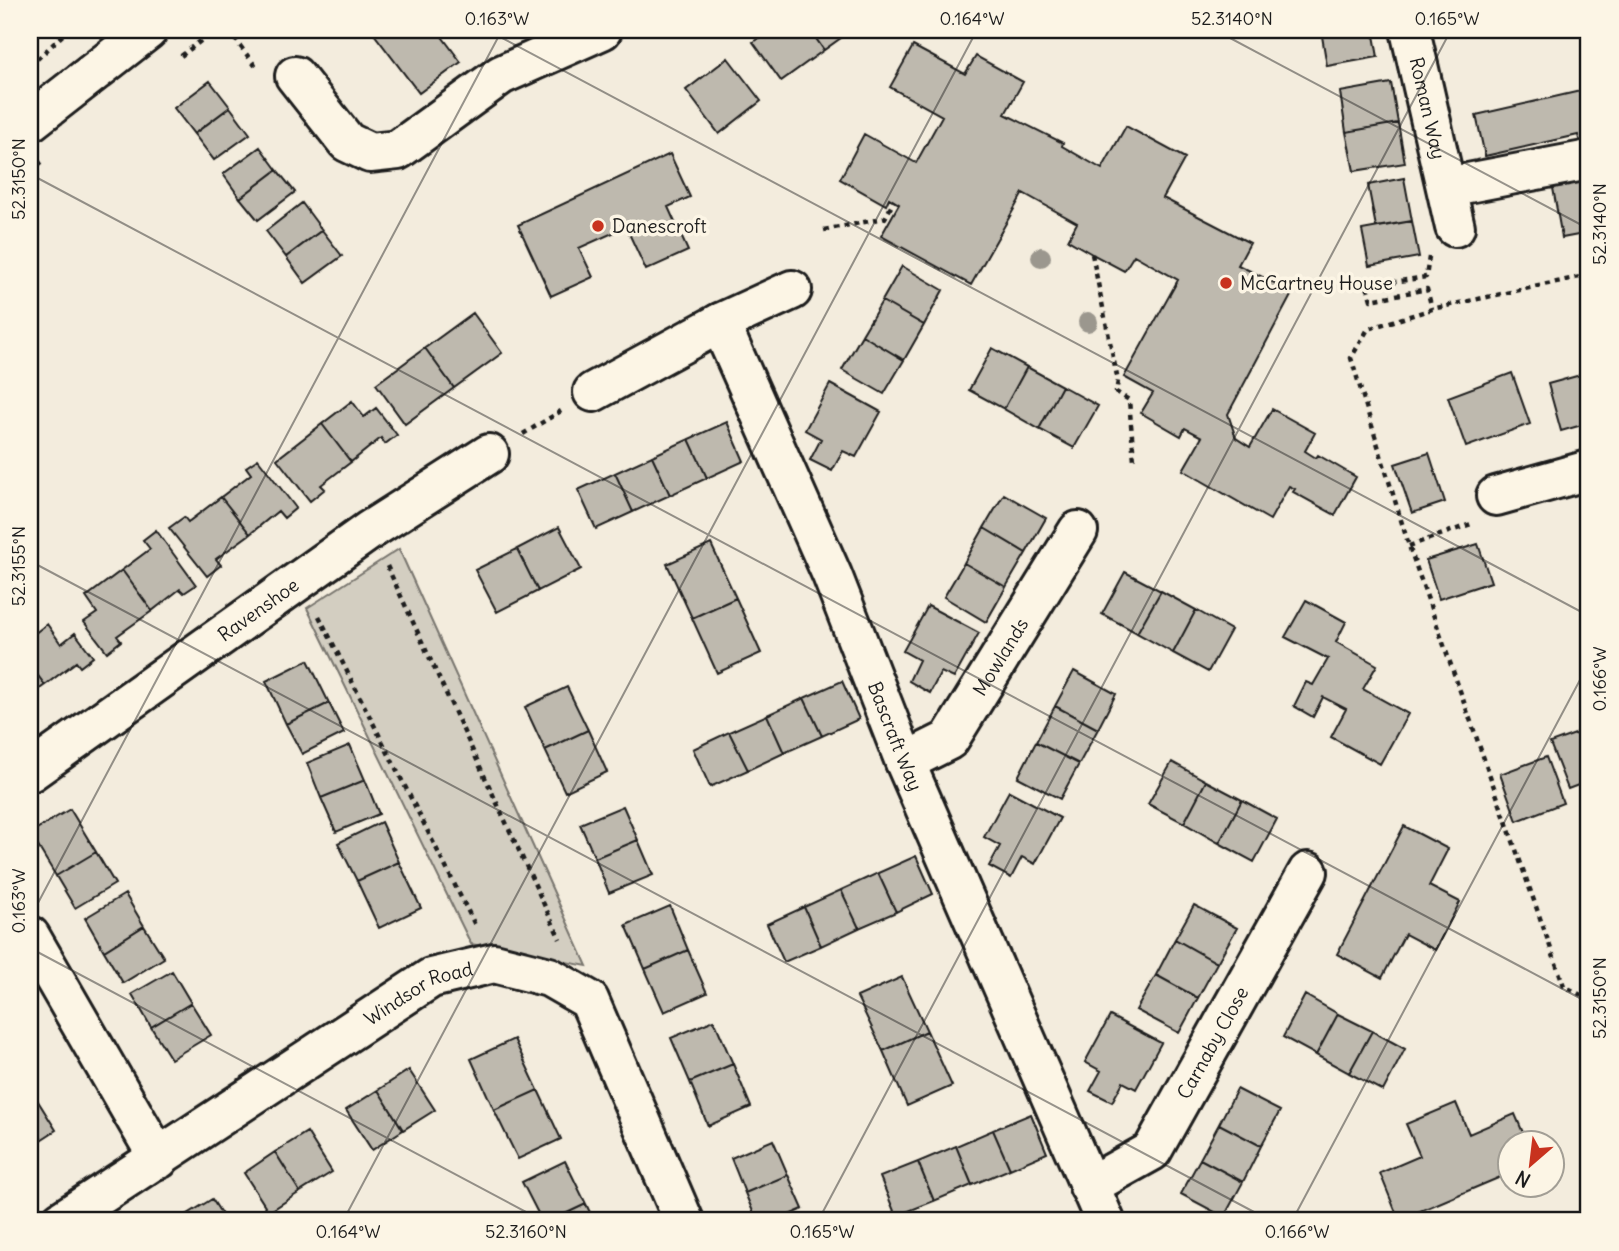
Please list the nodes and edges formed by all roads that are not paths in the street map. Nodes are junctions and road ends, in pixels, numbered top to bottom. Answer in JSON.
{"nodes":[{"id":1,"x":148,"y":30,"type":"edge"},
{"id":2,"x":602,"y":30,"type":"edge"},
{"id":3,"x":1410,"y":30,"type":"edge"},
{"id":4,"x":295,"y":76,"type":"dead end"},
{"id":5,"x":30,"y":122,"type":"edge"},
{"id":6,"x":1589,"y":159,"type":"edge"},
{"id":7,"x":1447,"y":187,"type":"junction"},
{"id":8,"x":1455,"y":227,"type":"dead end"},
{"id":9,"x":792,"y":290,"type":"dead end"},
{"id":10,"x":720,"y":323,"type":"junction"},
{"id":11,"x":593,"y":392,"type":"road end"},
{"id":12,"x":489,"y":454,"type":"road end"},
{"id":13,"x":1589,"y":470,"type":"edge"},
{"id":14,"x":1496,"y":496,"type":"road end"},
{"id":15,"x":1078,"y":531,"type":"dead end"},
{"id":16,"x":905,"y":762,"type":"junction"},
{"id":17,"x":30,"y":772,"type":"edge"},
{"id":18,"x":1308,"y":872,"type":"dead end"},
{"id":19,"x":30,"y":936,"type":"edge"},
{"id":20,"x":159,"y":1159,"type":"junction"},
{"id":21,"x":1089,"y":1186,"type":"junction"},
{"id":22,"x":61,"y":1221,"type":"edge"},
{"id":23,"x":684,"y":1221,"type":"edge"},
{"id":24,"x":1105,"y":1221,"type":"edge"}],
"edges":[{"from":1,"to":5,"type":"street"},
{"from":2,"to":4,"type":"street"},
{"from":3,"to":7,"type":"street","name":"Roman Way"},
{"from":6,"to":7,"type":"street"},
{"from":7,"to":8,"type":"street","name":"Roman Way"},
{"from":9,"to":10,"type":"street"},
{"from":10,"to":11,"type":"street"},
{"from":10,"to":16,"type":"street","name":"Bascraft Way"},
{"from":12,"to":17,"type":"street","name":"Ravenshoe"},
{"from":13,"to":14,"type":"street"},
{"from":15,"to":16,"type":"street","name":"Mowlands"},
{"from":16,"to":21,"type":"street","name":"Bascraft Way"},
{"from":18,"to":21,"type":"street","name":"Carnaby Close"},
{"from":19,"to":20,"type":"street"},
{"from":20,"to":22,"type":"street","name":"Windsor Road"},
{"from":20,"to":23,"type":"street","name":"Windsor Road"},
{"from":21,"to":24,"type":"street","name":"Bascraft Way"}]}
